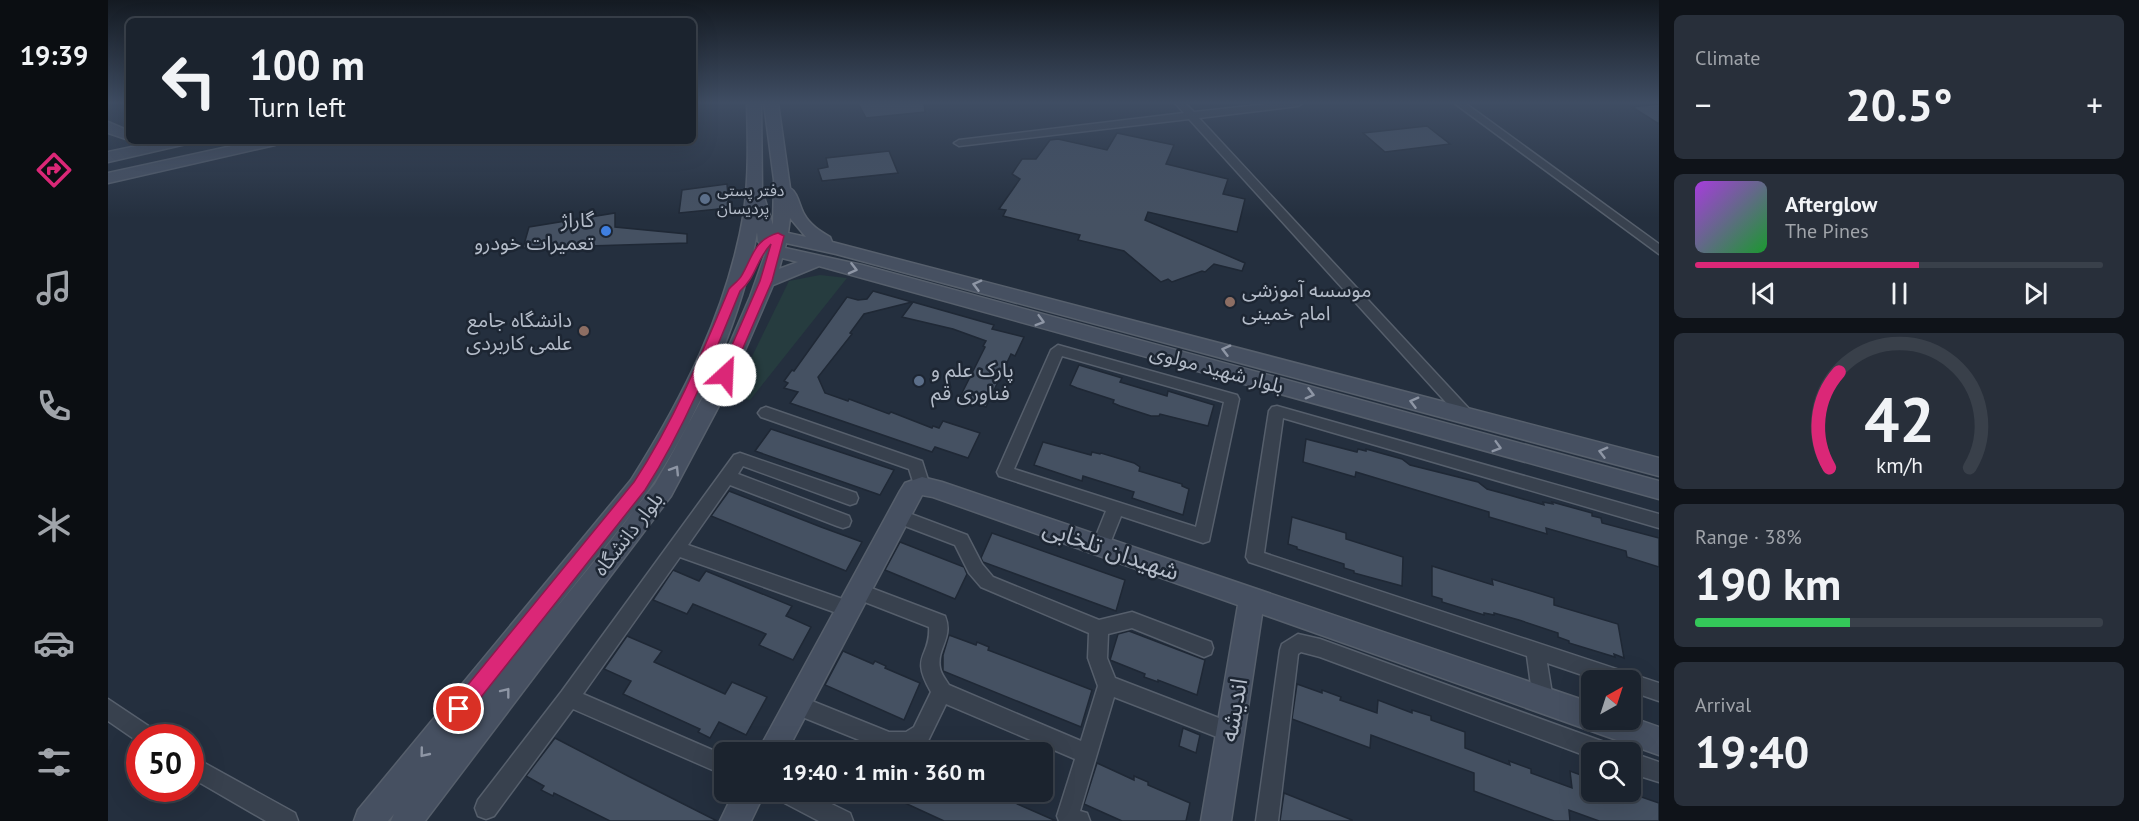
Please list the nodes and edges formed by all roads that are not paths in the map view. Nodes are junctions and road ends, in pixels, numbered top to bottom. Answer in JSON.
{"nodes":[{"id":1,"x":754,"y":141,"type":"edge"},
{"id":2,"x":776,"y":141,"type":"edge"},
{"id":3,"x":972,"y":141,"type":"edge"},
{"id":4,"x":1215,"y":141,"type":"edge"},
{"id":5,"x":1511,"y":141,"type":"edge"},
{"id":6,"x":959,"y":143,"type":"dead end"},
{"id":7,"x":167,"y":144,"type":"edge"},
{"id":8,"x":261,"y":144,"type":"edge"},
{"id":9,"x":108,"y":157,"type":"edge"},
{"id":10,"x":780,"y":167,"type":"junction"},
{"id":11,"x":108,"y":178,"type":"edge"},
{"id":12,"x":754,"y":191,"type":"junction"},
{"id":13,"x":774,"y":243,"type":"junction"},
{"id":14,"x":838,"y":249,"type":"junction"},
{"id":15,"x":1659,"y":250,"type":"edge"},
{"id":16,"x":812,"y":253,"type":"junction"},
{"id":17,"x":766,"y":281,"type":"junction"},
{"id":18,"x":735,"y":289,"type":"junction"},
{"id":19,"x":766,"y":413,"type":"dead end"},
{"id":20,"x":1467,"y":416,"type":"junction"},
{"id":21,"x":1659,"y":467,"type":"edge"},
{"id":22,"x":727,"y":477,"type":"junction"},
{"id":23,"x":922,"y":486,"type":"junction"},
{"id":24,"x":1659,"y":490,"type":"edge"},
{"id":25,"x":850,"y":498,"type":"dead end"},
{"id":26,"x":1116,"y":508,"type":"junction"},
{"id":27,"x":898,"y":516,"type":"junction"},
{"id":28,"x":843,"y":521,"type":"dead end"},
{"id":29,"x":1659,"y":522,"type":"edge"},
{"id":30,"x":1101,"y":546,"type":"junction"},
{"id":31,"x":676,"y":548,"type":"junction"},
{"id":32,"x":1252,"y":599,"type":"junction"},
{"id":33,"x":853,"y":600,"type":"junction"},
{"id":34,"x":1098,"y":628,"type":"junction"},
{"id":35,"x":1204,"y":648,"type":"dead end"},
{"id":36,"x":1536,"y":651,"type":"junction"},
{"id":37,"x":1592,"y":670,"type":"edge"},
{"id":38,"x":1108,"y":685,"type":"junction"},
{"id":39,"x":1641,"y":686,"type":"edge"},
{"id":40,"x":942,"y":692,"type":"junction"},
{"id":41,"x":1659,"y":692,"type":"edge"},
{"id":42,"x":569,"y":698,"type":"junction"},
{"id":43,"x":1543,"y":700,"type":"junction"},
{"id":44,"x":797,"y":705,"type":"junction"},
{"id":45,"x":108,"y":709,"type":"edge"},
{"id":46,"x":1581,"y":713,"type":"edge"},
{"id":47,"x":129,"y":724,"type":"edge"},
{"id":48,"x":1628,"y":730,"type":"edge"},
{"id":49,"x":1230,"y":732,"type":"junction"},
{"id":50,"x":1659,"y":741,"type":"edge"},
{"id":51,"x":777,"y":742,"type":"edge"},
{"id":52,"x":1581,"y":743,"type":"edge"},
{"id":53,"x":1087,"y":754,"type":"junction"},
{"id":54,"x":714,"y":761,"type":"edge"},
{"id":55,"x":1641,"y":766,"type":"edge"},
{"id":56,"x":1659,"y":772,"type":"edge"},
{"id":57,"x":204,"y":773,"type":"edge"},
{"id":58,"x":745,"y":802,"type":"edge"},
{"id":59,"x":804,"y":802,"type":"edge"},
{"id":60,"x":486,"y":808,"type":"dead end"},
{"id":61,"x":286,"y":821,"type":"edge"},
{"id":62,"x":369,"y":821,"type":"edge"},
{"id":63,"x":406,"y":821,"type":"edge"},
{"id":64,"x":735,"y":821,"type":"edge"},
{"id":65,"x":842,"y":821,"type":"edge"},
{"id":66,"x":1078,"y":821,"type":"edge"},
{"id":67,"x":1216,"y":821,"type":"edge"},
{"id":68,"x":1267,"y":821,"type":"edge"}],
"edges":[{"from":1,"to":12,"type":"main road","name":"بلوار دانشگاه"},
{"from":2,"to":10,"type":"main road","name":"بلوار دانشگاه"},
{"from":3,"to":6,"type":"street"},
{"from":4,"to":20,"type":"street"},
{"from":5,"to":15,"type":"street"},
{"from":7,"to":9,"type":"main road"},
{"from":8,"to":11,"type":"main road"},
{"from":10,"to":13,"type":"main road","name":"بلوار دانشگاه"},
{"from":10,"to":14,"type":"main road"},
{"from":12,"to":13,"type":"main road"},
{"from":12,"to":18,"type":"main road","name":"بلوار دانشگاه"},
{"from":13,"to":16,"type":"main road","name":"بلوار شهید مولوی"},
{"from":13,"to":17,"type":"main road","name":"بلوار دانشگاه"},
{"from":13,"to":18,"type":"main road"},
{"from":14,"to":16,"type":"main road","name":"بلوار شهید مولوی"},
{"from":20,"to":14,"type":"main road","name":"بلوار شهید مولوی","one_way":true},
{"from":16,"to":17,"type":"main road"},
{"from":16,"to":24,"type":"main road","name":"بلوار شهید مولوی","one_way":true},
{"from":63,"to":17,"type":"main road","name":"بلوار دانشگاه","one_way":true},
{"from":18,"to":62,"type":"main road","name":"بلوار دانشگاه","one_way":true},
{"from":19,"to":23,"type":"street"},
{"from":21,"to":20,"type":"main road","name":"بلوار شهید مولوی","one_way":true},
{"from":22,"to":25,"type":"street"},
{"from":22,"to":28,"type":"street"},
{"from":22,"to":31,"type":"street"},
{"from":23,"to":27,"type":"main road"},
{"from":23,"to":30,"type":"main road","name":"شهیدان تلخابی"},
{"from":26,"to":26,"type":"street"},
{"from":26,"to":30,"type":"street"},
{"from":27,"to":33,"type":"main road"},
{"from":27,"to":34,"type":"street"},
{"from":29,"to":36,"type":"street"},
{"from":30,"to":32,"type":"main road","name":"شهیدان تلخابی"},
{"from":31,"to":33,"type":"street"},
{"from":31,"to":42,"type":"street"},
{"from":32,"to":43,"type":"main road","name":"شهیدان تلخابی"},
{"from":32,"to":49,"type":"main road","name":"انديشه"},
{"from":33,"to":40,"type":"street"},
{"from":33,"to":44,"type":"main road"},
{"from":34,"to":35,"type":"street"},
{"from":34,"to":38,"type":"street"},
{"from":36,"to":37,"type":"street"},
{"from":36,"to":43,"type":"street"},
{"from":38,"to":49,"type":"street"},
{"from":38,"to":53,"type":"street"},
{"from":39,"to":41,"type":"street"},
{"from":40,"to":44,"type":"street"},
{"from":40,"to":53,"type":"street"},
{"from":42,"to":54,"type":"street"},
{"from":42,"to":60,"type":"street"},
{"from":43,"to":46,"type":"main road","name":"شهیدان تلخابی"},
{"from":44,"to":51,"type":"main road"},
{"from":45,"to":47,"type":"street"},
{"from":48,"to":50,"type":"main road"},
{"from":49,"to":67,"type":"main road","name":"انديشه"},
{"from":52,"to":68,"type":"street"},
{"from":53,"to":66,"type":"street"},
{"from":55,"to":56,"type":"street"},
{"from":57,"to":61,"type":"street"},
{"from":58,"to":64,"type":"main road"},
{"from":59,"to":65,"type":"street"}]}
